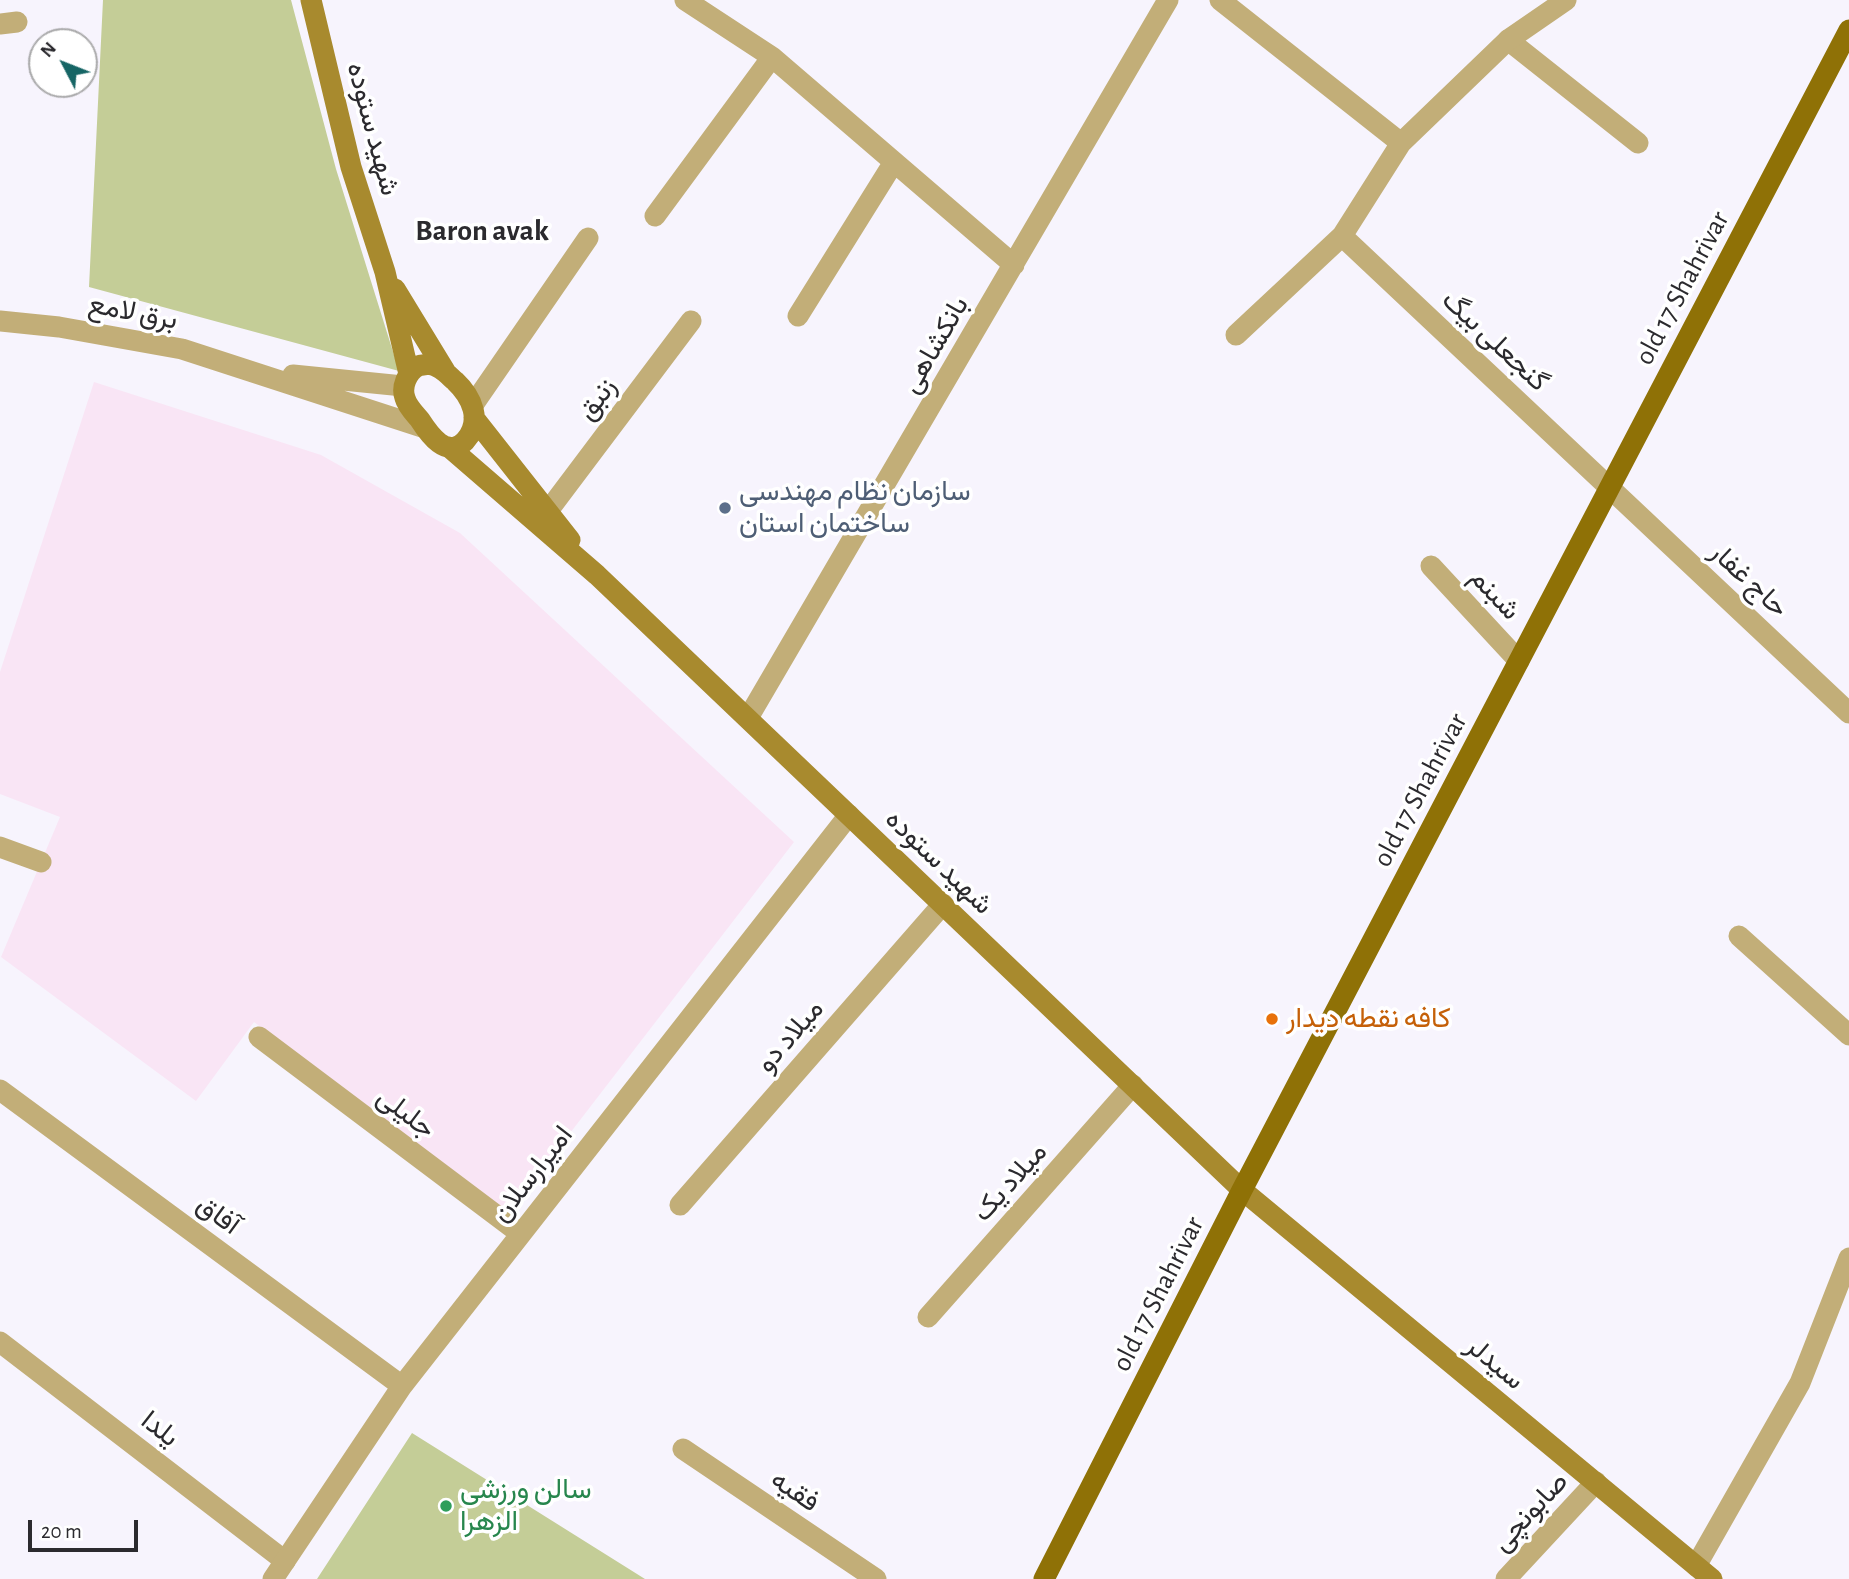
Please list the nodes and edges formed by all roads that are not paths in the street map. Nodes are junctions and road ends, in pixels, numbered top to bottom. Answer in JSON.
{"nodes":[{"id":1,"x":311,"y":0,"type":"edge"},
{"id":2,"x":685,"y":0,"type":"edge"},
{"id":3,"x":1168,"y":0,"type":"edge"},
{"id":4,"x":1220,"y":0,"type":"edge"},
{"id":5,"x":1566,"y":0,"type":"edge"},
{"id":6,"x":1849,"y":30,"type":"edge"},
{"id":7,"x":1508,"y":40,"type":"junction"},
{"id":8,"x":772,"y":57,"type":"junction"},
{"id":9,"x":1401,"y":143,"type":"junction"},
{"id":10,"x":1638,"y":144,"type":"dead end"},
{"id":11,"x":894,"y":162,"type":"junction"},
{"id":12,"x":655,"y":216,"type":"dead end"},
{"id":13,"x":1342,"y":236,"type":"junction"},
{"id":14,"x":588,"y":238,"type":"dead end"},
{"id":15,"x":1014,"y":265,"type":"junction"},
{"id":16,"x":385,"y":272,"type":"junction"},
{"id":17,"x":798,"y":316,"type":"dead end"},
{"id":18,"x":0,"y":321,"type":"edge"},
{"id":19,"x":691,"y":321,"type":"dead end"},
{"id":20,"x":1236,"y":335,"type":"dead end"},
{"id":21,"x":445,"y":371,"type":"junction"},
{"id":22,"x":253,"y":372,"type":"junction"},
{"id":23,"x":406,"y":380,"type":"junction"},
{"id":24,"x":474,"y":411,"type":"junction"},
{"id":25,"x":425,"y":428,"type":"junction"},
{"id":26,"x":449,"y":447,"type":"junction"},
{"id":27,"x":1610,"y":487,"type":"junction"},
{"id":28,"x":548,"y":511,"type":"junction"},
{"id":29,"x":1431,"y":566,"type":"dead end"},
{"id":30,"x":597,"y":575,"type":"junction"},
{"id":31,"x":1519,"y":661,"type":"junction"},
{"id":32,"x":1849,"y":713,"type":"edge"},
{"id":33,"x":748,"y":718,"type":"junction"},
{"id":34,"x":849,"y":815,"type":"junction"},
{"id":35,"x":0,"y":847,"type":"edge"},
{"id":36,"x":41,"y":862,"type":"dead end"},
{"id":37,"x":943,"y":904,"type":"junction"},
{"id":38,"x":1739,"y":936,"type":"dead end"},
{"id":39,"x":1849,"y":1035,"type":"edge"},
{"id":40,"x":259,"y":1037,"type":"dead end"},
{"id":41,"x":1133,"y":1085,"type":"junction"},
{"id":42,"x":1,"y":1090,"type":"edge"},
{"id":43,"x":1242,"y":1190,"type":"junction"},
{"id":44,"x":680,"y":1205,"type":"dead end"},
{"id":45,"x":521,"y":1234,"type":"junction"},
{"id":46,"x":1849,"y":1258,"type":"edge"},
{"id":47,"x":928,"y":1317,"type":"dead end"},
{"id":48,"x":0,"y":1342,"type":"edge"},
{"id":49,"x":401,"y":1386,"type":"junction"},
{"id":50,"x":683,"y":1449,"type":"dead end"},
{"id":51,"x":1596,"y":1482,"type":"junction"},
{"id":52,"x":285,"y":1561,"type":"junction"},
{"id":53,"x":1704,"y":1572,"type":"edge"},
{"id":54,"x":273,"y":1579,"type":"edge"},
{"id":55,"x":876,"y":1579,"type":"edge"},
{"id":56,"x":1044,"y":1579,"type":"edge"},
{"id":57,"x":1506,"y":1579,"type":"edge"}],
"edges":[{"from":1,"to":16,"type":"main road","name":"شهید ستوده"},
{"from":2,"to":8,"type":"street"},
{"from":3,"to":15,"type":"street","name":"بانکشاهی"},
{"from":4,"to":9,"type":"street"},
{"from":5,"to":7,"type":"street"},
{"from":6,"to":27,"type":"main road","name":"old 17 Shahrivar"},
{"from":7,"to":9,"type":"street"},
{"from":7,"to":10,"type":"street"},
{"from":8,"to":11,"type":"street"},
{"from":8,"to":12,"type":"street"},
{"from":9,"to":13,"type":"street"},
{"from":11,"to":15,"type":"street"},
{"from":11,"to":17,"type":"street"},
{"from":13,"to":20,"type":"street"},
{"from":13,"to":27,"type":"street","name":"گنجعلی بیگ"},
{"from":14,"to":24,"type":"street"},
{"from":15,"to":33,"type":"street","name":"بانکشاهی"},
{"from":16,"to":21,"type":"main road","name":"شهید ستوده"},
{"from":16,"to":23,"type":"main road","name":"شهید ستوده"},
{"from":18,"to":22,"type":"street","name":"برق لامع"},
{"from":19,"to":28,"type":"street","name":"زنبق"},
{"from":21,"to":23,"type":"main road"},
{"from":21,"to":24,"type":"main road"},
{"from":22,"to":23,"type":"street","name":"برق لامع"},
{"from":22,"to":25,"type":"street","name":"برق لامع"},
{"from":23,"to":25,"type":"main road"},
{"from":24,"to":26,"type":"main road"},
{"from":24,"to":28,"type":"main road","name":"شهید ستوده"},
{"from":25,"to":26,"type":"main road"},
{"from":26,"to":30,"type":"main road","name":"شهید ستوده"},
{"from":27,"to":31,"type":"main road","name":"old 17 Shahrivar"},
{"from":27,"to":32,"type":"street","name":"حاج غفار"},
{"from":28,"to":30,"type":"main road","name":"شهید ستوده"},
{"from":29,"to":31,"type":"street","name":"شبنم"},
{"from":30,"to":33,"type":"main road","name":"شهید ستوده"},
{"from":31,"to":43,"type":"main road","name":"old 17 Shahrivar"},
{"from":33,"to":34,"type":"main road","name":"شهید ستوده"},
{"from":34,"to":37,"type":"main road","name":"شهید ستوده"},
{"from":34,"to":45,"type":"street","name":"امیرارسلان"},
{"from":35,"to":36,"type":"street"},
{"from":37,"to":41,"type":"main road","name":"شهید ستوده"},
{"from":37,"to":44,"type":"street","name":"میلاد دو"},
{"from":38,"to":39,"type":"street"},
{"from":40,"to":45,"type":"street","name":"جلیلی"},
{"from":41,"to":43,"type":"main road","name":"شهید ستوده"},
{"from":41,"to":47,"type":"street","name":"میلاد یک"},
{"from":42,"to":49,"type":"street","name":"آفاق"},
{"from":43,"to":51,"type":"main road","name":"سیدلر"},
{"from":43,"to":56,"type":"main road","name":"old 17 Shahrivar"},
{"from":45,"to":49,"type":"street","name":"امیرارسلان"},
{"from":46,"to":53,"type":"street"},
{"from":48,"to":52,"type":"street","name":"یلدا"},
{"from":49,"to":52,"type":"street","name":"امیرارسلان"},
{"from":50,"to":55,"type":"street","name":"فقیه"},
{"from":51,"to":53,"type":"main road","name":"سیدلر"},
{"from":51,"to":57,"type":"street","name":"صابونچی"},
{"from":52,"to":54,"type":"street","name":"امیرارسلان"}]}
